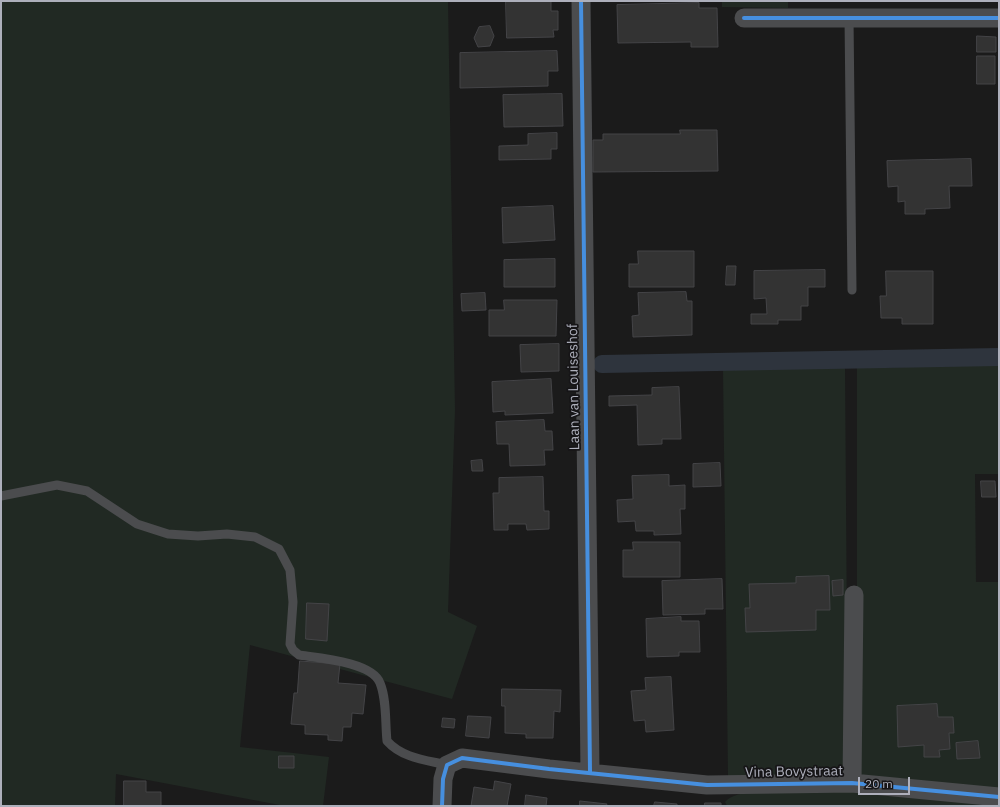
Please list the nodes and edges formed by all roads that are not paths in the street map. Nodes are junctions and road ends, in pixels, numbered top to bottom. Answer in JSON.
{"nodes":[{"id":1,"x":580,"y":1,"type":"edge"},
{"id":2,"x":849,"y":17,"type":"junction"},
{"id":3,"x":744,"y":18,"type":"dead end"},
{"id":4,"x":999,"y":18,"type":"edge"},
{"id":5,"x":852,"y":290,"type":"dead end"},
{"id":6,"x":1,"y":496,"type":"edge"},
{"id":7,"x":854,"y":596,"type":"dead end"},
{"id":8,"x":447,"y":765,"type":"junction"},
{"id":9,"x":590,"y":772,"type":"junction"},
{"id":10,"x":852,"y":783,"type":"junction"},
{"id":11,"x":999,"y":797,"type":"edge"},
{"id":12,"x":442,"y":806,"type":"edge"}],
"edges":[{"from":1,"to":9,"type":"street","name":"Laan van Louiseshof"},
{"from":2,"to":3,"type":"street"},
{"from":2,"to":4,"type":"street"},
{"from":2,"to":5,"type":"lane"},
{"from":6,"to":8,"type":"lane"},
{"from":7,"to":10,"type":"street"},
{"from":8,"to":9,"type":"street","name":"Vina Bovystraat"},
{"from":8,"to":12,"type":"street"},
{"from":9,"to":10,"type":"street","name":"Vina Bovystraat"},
{"from":10,"to":11,"type":"street","name":"Vina Bovystraat"}]}
